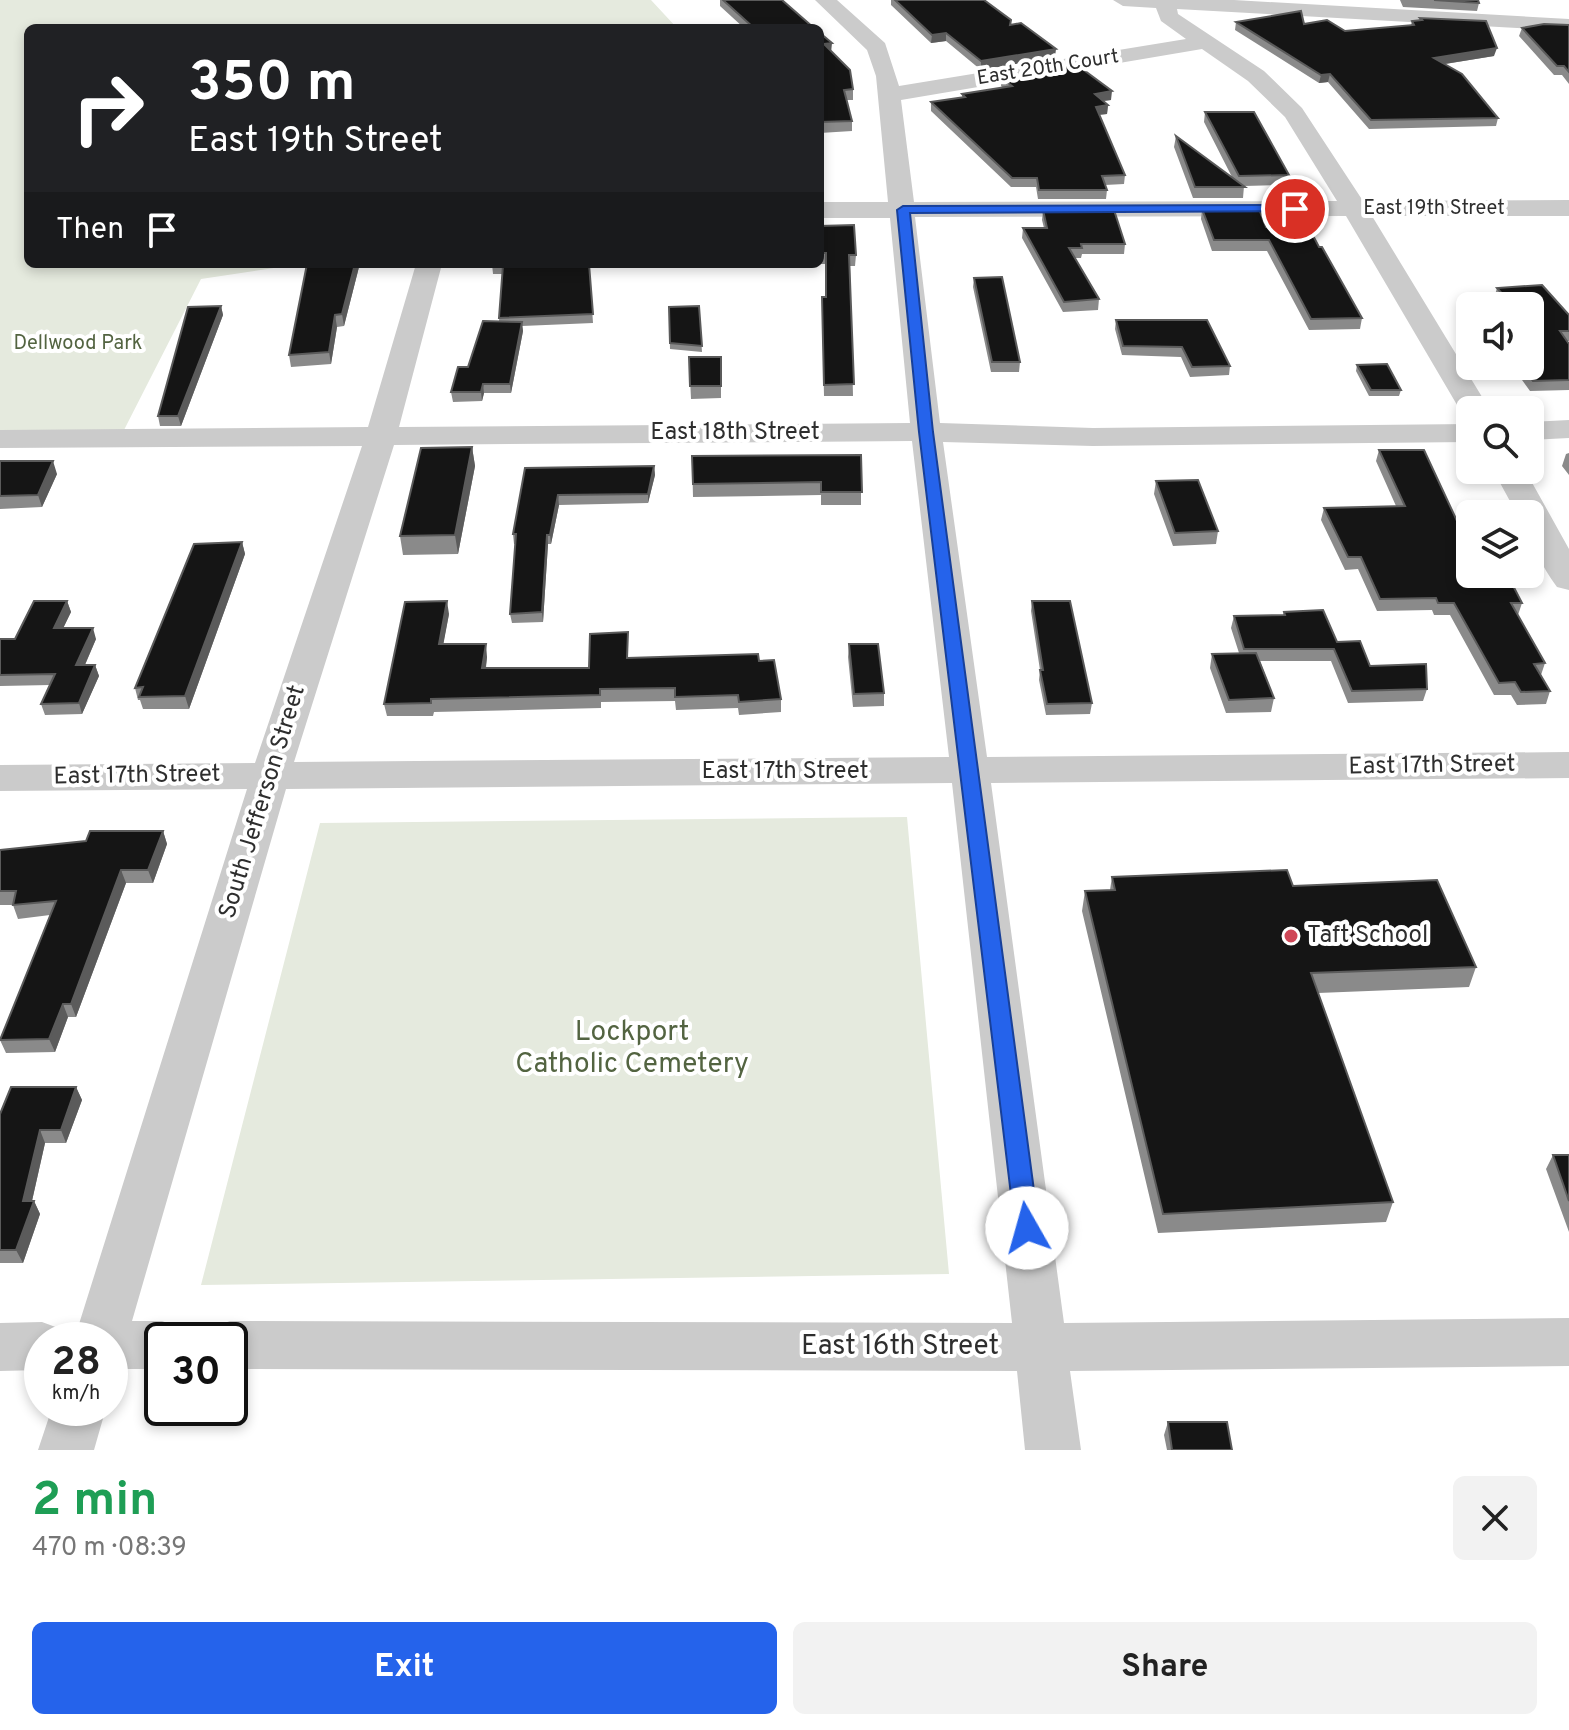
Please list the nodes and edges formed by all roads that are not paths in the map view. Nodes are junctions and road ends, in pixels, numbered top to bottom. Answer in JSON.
{"nodes":[{"id":1,"x":825,"y":0,"type":"edge"},
{"id":2,"x":1123,"y":0,"type":"edge"},
{"id":3,"x":1166,"y":3,"type":"junction"},
{"id":4,"x":1351,"y":7,"type":"edge"},
{"id":5,"x":1569,"y":25,"type":"edge"},
{"id":6,"x":1207,"y":42,"type":"junction"},
{"id":7,"x":888,"y":95,"type":"junction"},
{"id":8,"x":1569,"y":208,"type":"edge"},
{"id":9,"x":1355,"y":209,"type":"junction"},
{"id":10,"x":824,"y":210,"type":"edge"},
{"id":11,"x":903,"y":210,"type":"junction"},
{"id":12,"x":428,"y":268,"type":"edge"},
{"id":13,"x":1467,"y":396,"type":"edge"},
{"id":14,"x":1569,"y":429,"type":"edge"},
{"id":15,"x":1544,"y":430,"type":"edge"},
{"id":16,"x":926,"y":432,"type":"junction"},
{"id":17,"x":1456,"y":433,"type":"edge"},
{"id":18,"x":381,"y":436,"type":"junction"},
{"id":19,"x":0,"y":439,"type":"edge"},
{"id":20,"x":1517,"y":484,"type":"edge"},
{"id":21,"x":1569,"y":580,"type":"edge"},
{"id":22,"x":1569,"y":765,"type":"edge"},
{"id":23,"x":969,"y":771,"type":"junction"},
{"id":24,"x":271,"y":774,"type":"junction"},
{"id":25,"x":0,"y":778,"type":"edge"},
{"id":26,"x":105,"y":1322,"type":"edge"},
{"id":27,"x":1569,"y":1342,"type":"edge"},
{"id":28,"x":248,"y":1345,"type":"edge"},
{"id":29,"x":24,"y":1346,"type":"edge"},
{"id":30,"x":0,"y":1347,"type":"edge"},
{"id":31,"x":1041,"y":1347,"type":"junction"},
{"id":32,"x":73,"y":1426,"type":"edge"},
{"id":33,"x":66,"y":1450,"type":"edge"},
{"id":34,"x":1053,"y":1450,"type":"edge"}],
"edges":[{"from":1,"to":7,"type":"street"},
{"from":2,"to":3,"type":"street"},
{"from":3,"to":4,"type":"street"},
{"from":3,"to":6,"type":"street"},
{"from":4,"to":5,"type":"street"},
{"from":6,"to":7,"type":"street","name":"East 20th Court"},
{"from":6,"to":9,"type":"street"},
{"from":7,"to":11,"type":"street"},
{"from":8,"to":9,"type":"street","name":"East 19th Street"},
{"from":9,"to":11,"type":"street","name":"East 19th Street"},
{"from":9,"to":13,"type":"street"},
{"from":10,"to":11,"type":"street","name":"East 19th Street"},
{"from":11,"to":16,"type":"street"},
{"from":12,"to":18,"type":"street","name":"South Jefferson Street"},
{"from":14,"to":15,"type":"street"},
{"from":16,"to":17,"type":"street","name":"East 18th Street"},
{"from":16,"to":18,"type":"street","name":"East 18th Street"},
{"from":16,"to":23,"type":"street"},
{"from":18,"to":19,"type":"street","name":"East 18th Street"},
{"from":18,"to":24,"type":"street","name":"South Jefferson Street"},
{"from":20,"to":21,"type":"street"},
{"from":22,"to":23,"type":"street","name":"East 17th Street"},
{"from":23,"to":24,"type":"street","name":"East 17th Street"},
{"from":23,"to":31,"type":"street"},
{"from":24,"to":25,"type":"street","name":"East 17th Street"},
{"from":24,"to":26,"type":"street","name":"South Jefferson Street"},
{"from":27,"to":31,"type":"street","name":"East 16th Street"},
{"from":28,"to":31,"type":"street","name":"East 16th Street"},
{"from":29,"to":30,"type":"street"},
{"from":31,"to":34,"type":"street"},
{"from":32,"to":33,"type":"street"}]}
